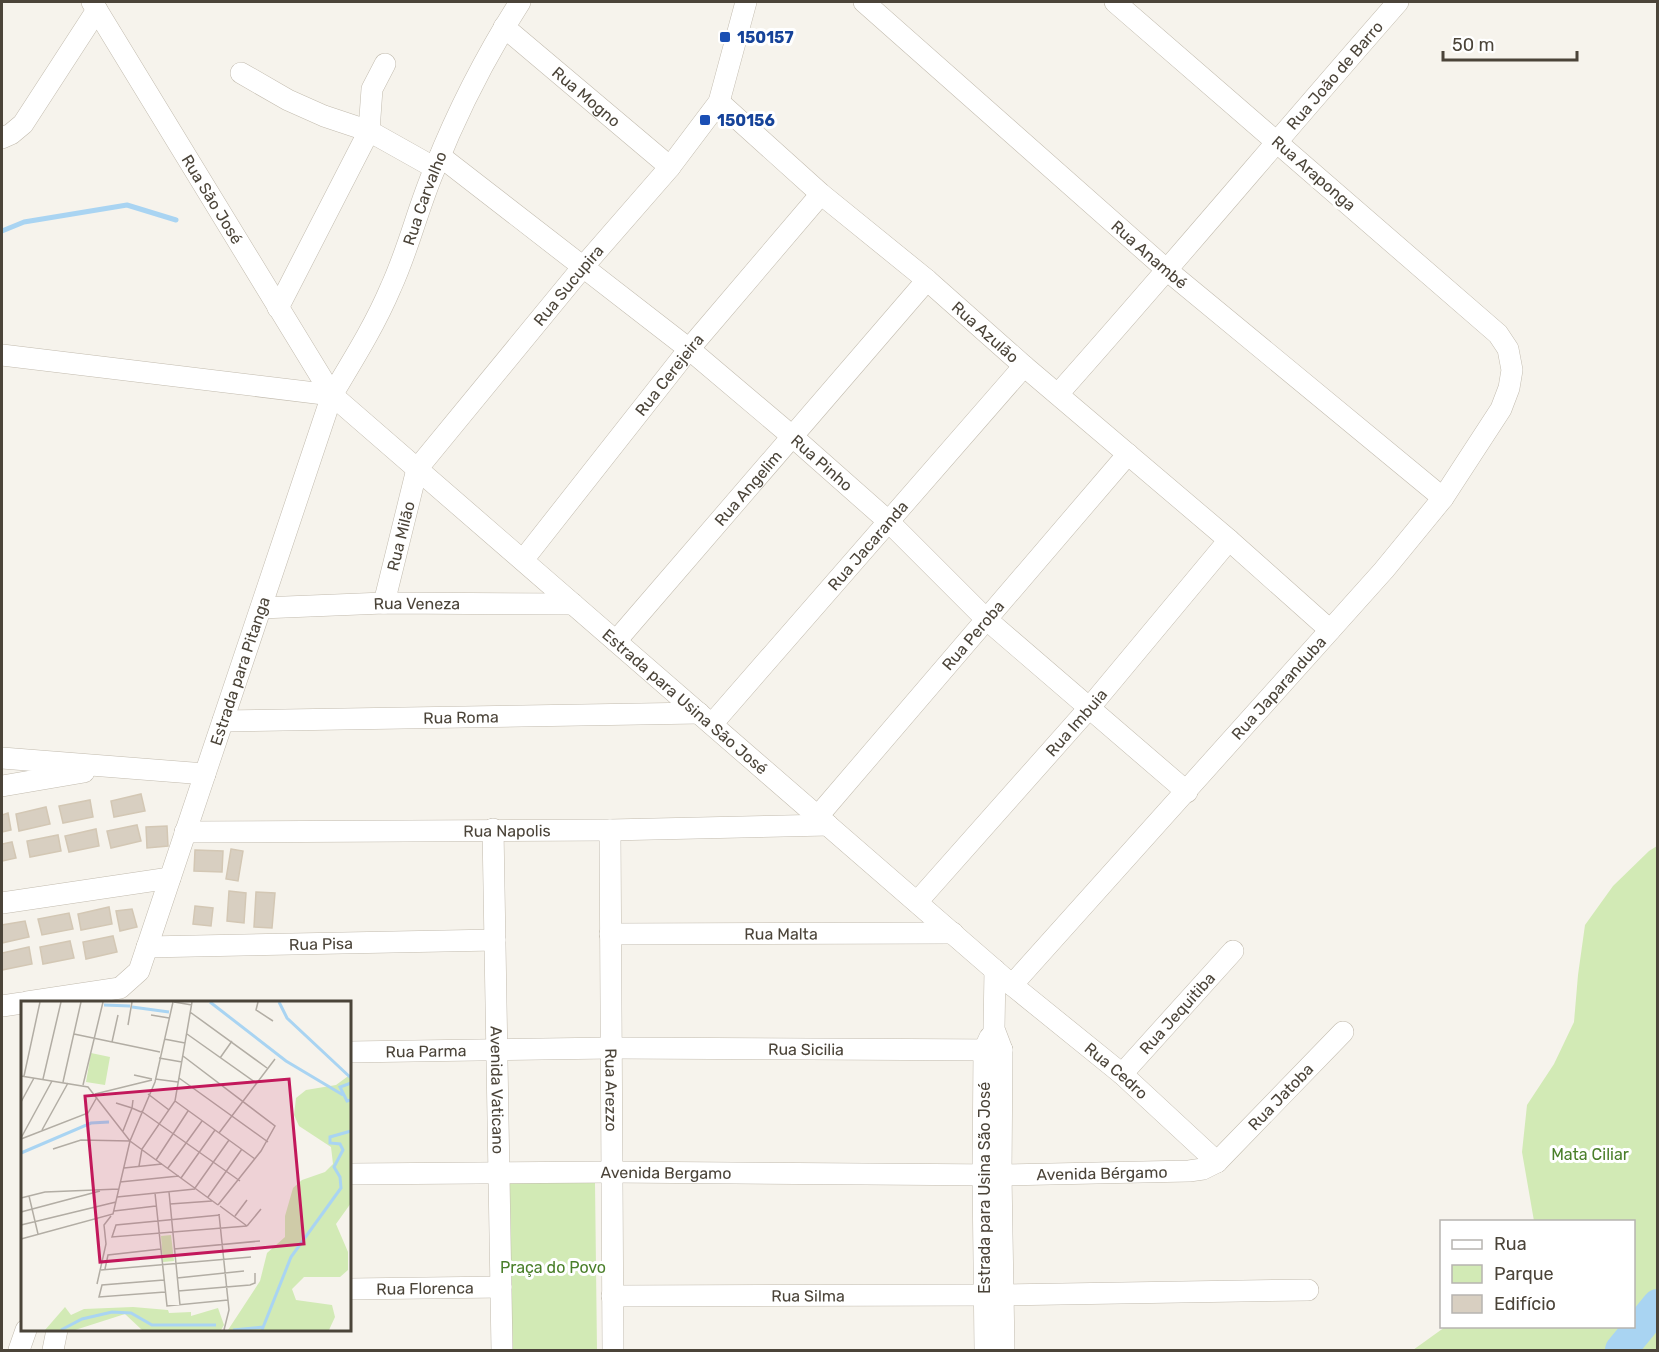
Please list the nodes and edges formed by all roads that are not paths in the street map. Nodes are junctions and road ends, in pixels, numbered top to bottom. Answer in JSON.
{"nodes":[{"id":1,"x":520,"y":2,"type":"edge"},
{"id":2,"x":746,"y":2,"type":"edge"},
{"id":3,"x":864,"y":2,"type":"edge"},
{"id":4,"x":1114,"y":2,"type":"edge"},
{"id":5,"x":1387,"y":5,"type":"edge"},
{"id":6,"x":95,"y":6,"type":"edge"},
{"id":7,"x":504,"y":27,"type":"junction"},
{"id":8,"x":385,"y":64,"type":"dead end"},
{"id":9,"x":241,"y":73,"type":"dead end"},
{"id":10,"x":719,"y":102,"type":"junction"},
{"id":11,"x":369,"y":130,"type":"junction"},
{"id":12,"x":2,"y":138,"type":"edge"},
{"id":13,"x":1276,"y":141,"type":"junction"},
{"id":14,"x":437,"y":162,"type":"junction"},
{"id":15,"x":670,"y":167,"type":"junction"},
{"id":16,"x":821,"y":194,"type":"junction"},
{"id":17,"x":582,"y":268,"type":"junction"},
{"id":18,"x":1168,"y":271,"type":"junction"},
{"id":19,"x":927,"y":280,"type":"junction"},
{"id":20,"x":278,"y":308,"type":"junction"},
{"id":21,"x":1508,"y":349,"type":"joint"},
{"id":22,"x":689,"y":350,"type":"junction"},
{"id":23,"x":2,"y":355,"type":"edge"},
{"id":24,"x":1024,"y":366,"type":"junction"},
{"id":25,"x":1058,"y":394,"type":"junction"},
{"id":26,"x":332,"y":395,"type":"junction"},
{"id":27,"x":793,"y":437,"type":"junction"},
{"id":28,"x":1128,"y":454,"type":"junction"},
{"id":29,"x":417,"y":469,"type":"junction"},
{"id":30,"x":1443,"y":498,"type":"junction"},
{"id":31,"x":888,"y":521,"type":"junction"},
{"id":32,"x":1229,"y":540,"type":"junction"},
{"id":33,"x":523,"y":560,"type":"junction"},
{"id":34,"x":384,"y":603,"type":"junction"},
{"id":35,"x":573,"y":604,"type":"junction"},
{"id":36,"x":261,"y":609,"type":"junction"},
{"id":37,"x":986,"y":619,"type":"junction"},
{"id":38,"x":1330,"y":630,"type":"junction"},
{"id":39,"x":616,"y":641,"type":"junction"},
{"id":40,"x":1090,"y":707,"type":"junction"},
{"id":41,"x":706,"y":718,"type":"junction"},
{"id":42,"x":223,"y":721,"type":"junction"},
{"id":43,"x":2,"y":758,"type":"edge"},
{"id":44,"x":115,"y":767,"type":"junction"},
{"id":45,"x":205,"y":774,"type":"junction"},
{"id":46,"x":2,"y":786,"type":"edge"},
{"id":47,"x":1187,"y":792,"type":"junction"},
{"id":48,"x":823,"y":820,"type":"junction"},
{"id":49,"x":494,"y":829,"type":"junction"},
{"id":50,"x":610,"y":830,"type":"junction"},
{"id":51,"x":185,"y":832,"type":"junction"},
{"id":52,"x":170,"y":878,"type":"junction"},
{"id":53,"x":917,"y":902,"type":"junction"},
{"id":54,"x":2,"y":903,"type":"edge"},
{"id":55,"x":953,"y":933,"type":"junction"},
{"id":56,"x":610,"y":934,"type":"junction"},
{"id":57,"x":495,"y":940,"type":"junction"},
{"id":58,"x":147,"y":947,"type":"junction"},
{"id":59,"x":1233,"y":951,"type":"dead end"},
{"id":60,"x":995,"y":970,"type":"junction"},
{"id":61,"x":1012,"y":985,"type":"junction"},
{"id":62,"x":112,"y":995,"type":"edge"},
{"id":63,"x":47,"y":1001,"type":"edge"},
{"id":64,"x":21,"y":1004,"type":"edge"},
{"id":65,"x":2,"y":1006,"type":"edge"},
{"id":66,"x":1343,"y":1032,"type":"dead end"},
{"id":67,"x":611,"y":1048,"type":"junction"},
{"id":68,"x":497,"y":1049,"type":"junction"},
{"id":69,"x":993,"y":1050,"type":"junction"},
{"id":70,"x":351,"y":1052,"type":"edge"},
{"id":71,"x":1122,"y":1074,"type":"junction"},
{"id":72,"x":1217,"y":1162,"type":"junction"},
{"id":73,"x":612,"y":1172,"type":"junction"},
{"id":74,"x":351,"y":1174,"type":"edge"},
{"id":75,"x":499,"y":1174,"type":"junction"},
{"id":76,"x":992,"y":1174,"type":"junction"},
{"id":77,"x":501,"y":1287,"type":"junction"},
{"id":78,"x":351,"y":1290,"type":"edge"},
{"id":79,"x":1308,"y":1290,"type":"dead end"},
{"id":80,"x":994,"y":1295,"type":"junction"},
{"id":81,"x":612,"y":1296,"type":"junction"},
{"id":82,"x":25,"y":1331,"type":"edge"},
{"id":83,"x":57,"y":1331,"type":"edge"},
{"id":84,"x":20,"y":1350,"type":"edge"},
{"id":85,"x":53,"y":1350,"type":"edge"},
{"id":86,"x":502,"y":1350,"type":"edge"},
{"id":87,"x":613,"y":1350,"type":"edge"},
{"id":88,"x":985,"y":1350,"type":"edge"},
{"id":89,"x":1004,"y":1350,"type":"edge"}],
"edges":[{"from":1,"to":7,"type":"street","name":"Rua Carvalho"},
{"from":2,"to":10,"type":"street"},
{"from":3,"to":18,"type":"street","name":"Rua Anambé"},
{"from":4,"to":13,"type":"street","name":"Rua Araponga"},
{"from":5,"to":13,"type":"street","name":"Rua João de Barro"},
{"from":6,"to":12,"type":"street"},
{"from":6,"to":20,"type":"street","name":"Rua São José"},
{"from":7,"to":14,"type":"street","name":"Rua Carvalho"},
{"from":7,"to":15,"type":"street","name":"Rua Mogno"},
{"from":8,"to":11,"type":"street"},
{"from":9,"to":11,"type":"street","name":"Rua Pinho"},
{"from":10,"to":15,"type":"street","name":"Rua Sucupira"},
{"from":10,"to":16,"type":"street","name":"Rua Azulão"},
{"from":11,"to":14,"type":"street","name":"Rua Pinho"},
{"from":11,"to":20,"type":"street"},
{"from":13,"to":18,"type":"street","name":"Rua João de Barro"},
{"from":13,"to":21,"type":"street","name":"Rua Araponga"},
{"from":14,"to":17,"type":"street","name":"Rua Pinho"},
{"from":14,"to":26,"type":"street","name":"Rua Carvalho"},
{"from":15,"to":17,"type":"street","name":"Rua Sucupira"},
{"from":16,"to":19,"type":"street","name":"Rua Azulão"},
{"from":16,"to":22,"type":"street","name":"Rua Cerejeira"},
{"from":17,"to":22,"type":"street","name":"Rua Pinho"},
{"from":17,"to":29,"type":"street","name":"Rua Sucupira"},
{"from":18,"to":25,"type":"street","name":"Rua João de Barro"},
{"from":18,"to":30,"type":"street","name":"Rua Anambé"},
{"from":19,"to":24,"type":"street","name":"Rua Azulão"},
{"from":19,"to":27,"type":"street","name":"Rua Angelim"},
{"from":20,"to":26,"type":"street","name":"Rua São José"},
{"from":21,"to":30,"type":"street","name":"Rua Japaranduba"},
{"from":22,"to":27,"type":"street","name":"Rua Pinho"},
{"from":22,"to":33,"type":"street","name":"Rua Cerejeira"},
{"from":23,"to":26,"type":"street"},
{"from":24,"to":25,"type":"street","name":"Rua Azulão"},
{"from":24,"to":31,"type":"street","name":"Rua Jacaranda"},
{"from":25,"to":28,"type":"street","name":"Rua Azulão"},
{"from":26,"to":29,"type":"street","name":"Estrada para Usina São José"},
{"from":26,"to":36,"type":"street","name":"Estrada para Pitanga"},
{"from":27,"to":31,"type":"street","name":"Rua Pinho"},
{"from":27,"to":39,"type":"street","name":"Rua Angelim"},
{"from":28,"to":32,"type":"street","name":"Rua Azulão"},
{"from":28,"to":37,"type":"street","name":"Rua Peroba"},
{"from":29,"to":33,"type":"street","name":"Estrada para Usina São José"},
{"from":29,"to":34,"type":"street","name":"Rua Milão"},
{"from":30,"to":38,"type":"street","name":"Rua Japaranduba"},
{"from":31,"to":37,"type":"street","name":"Rua Pinho"},
{"from":31,"to":41,"type":"street","name":"Rua Jacaranda"},
{"from":32,"to":38,"type":"street","name":"Rua Azulão"},
{"from":32,"to":40,"type":"street","name":"Rua Imbuia"},
{"from":33,"to":35,"type":"street","name":"Estrada para Usina São José"},
{"from":34,"to":35,"type":"street","name":"Rua Veneza"},
{"from":34,"to":36,"type":"street","name":"Rua Veneza"},
{"from":35,"to":39,"type":"street","name":"Estrada para Usina São José"},
{"from":36,"to":42,"type":"street","name":"Estrada para Pitanga"},
{"from":37,"to":40,"type":"street","name":"Rua Pinho"},
{"from":37,"to":48,"type":"street","name":"Rua Peroba"},
{"from":38,"to":47,"type":"street","name":"Rua Japaranduba"},
{"from":39,"to":41,"type":"street","name":"Estrada para Usina São José"},
{"from":40,"to":47,"type":"street","name":"Rua Pinho"},
{"from":40,"to":53,"type":"street","name":"Rua Imbuia"},
{"from":41,"to":42,"type":"street","name":"Rua Roma"},
{"from":41,"to":48,"type":"street","name":"Estrada para Usina São José"},
{"from":42,"to":45,"type":"street","name":"Estrada para Pitanga"},
{"from":43,"to":44,"type":"street"},
{"from":44,"to":45,"type":"street"},
{"from":44,"to":46,"type":"street"},
{"from":45,"to":51,"type":"street","name":"Estrada para Pitanga"},
{"from":47,"to":61,"type":"street","name":"Rua Japaranduba"},
{"from":48,"to":50,"type":"street","name":"Rua Napolis"},
{"from":48,"to":53,"type":"street","name":"Estrada para Usina São José"},
{"from":49,"to":50,"type":"street","name":"Rua Napolis"},
{"from":49,"to":51,"type":"street","name":"Rua Napolis"},
{"from":49,"to":57,"type":"street","name":"Avenida Vaticano"},
{"from":50,"to":56,"type":"street","name":"Rua Arezzo"},
{"from":51,"to":52,"type":"street","name":"Estrada para Pitanga"},
{"from":52,"to":54,"type":"street"},
{"from":52,"to":58,"type":"street","name":"Estrada para Pitanga"},
{"from":53,"to":55,"type":"street","name":"Estrada para Usina São José"},
{"from":55,"to":56,"type":"street","name":"Rua Malta"},
{"from":55,"to":60,"type":"street","name":"Estrada para Usina São José"},
{"from":56,"to":67,"type":"street","name":"Rua Arezzo"},
{"from":57,"to":58,"type":"street","name":"Rua Pisa"},
{"from":57,"to":68,"type":"street","name":"Avenida Vaticano"},
{"from":58,"to":62,"type":"street","name":"Estrada para Pitanga"},
{"from":59,"to":71,"type":"street","name":"Rua Jequitiba"},
{"from":60,"to":61,"type":"street"},
{"from":60,"to":69,"type":"street","name":"Estrada para Usina São José"},
{"from":61,"to":71,"type":"street","name":"Rua Cedro"},
{"from":62,"to":63,"type":"street"},
{"from":64,"to":65,"type":"street"},
{"from":66,"to":72,"type":"street","name":"Rua Jatoba"},
{"from":67,"to":68,"type":"street","name":"Rua Parma"},
{"from":67,"to":69,"type":"street","name":"Rua Sicilia"},
{"from":67,"to":73,"type":"street","name":"Rua Arezzo"},
{"from":68,"to":70,"type":"street","name":"Rua Parma"},
{"from":68,"to":75,"type":"street","name":"Avenida Vaticano"},
{"from":69,"to":76,"type":"street","name":"Estrada para Usina São José"},
{"from":71,"to":72,"type":"street","name":"Rua Cedro"},
{"from":72,"to":76,"type":"street","name":"Avenida Bérgamo"},
{"from":73,"to":75,"type":"street","name":"Avenida Bergamo"},
{"from":73,"to":76,"type":"street","name":"Avenida Bergamo"},
{"from":73,"to":81,"type":"street","name":"Rua Arezzo"},
{"from":74,"to":75,"type":"street","name":"Avenida Bergamo"},
{"from":75,"to":77,"type":"street","name":"Avenida Vaticano"},
{"from":76,"to":80,"type":"street","name":"Estrada para Usina São José"},
{"from":77,"to":78,"type":"street","name":"Rua Florenca"},
{"from":77,"to":86,"type":"street","name":"Avenida Vaticano"},
{"from":79,"to":80,"type":"street","name":"Rua Silma"},
{"from":80,"to":81,"type":"street","name":"Rua Silma"},
{"from":80,"to":88,"type":"street","name":"Estrada para Usina São José"},
{"from":80,"to":89,"type":"street","name":"Estrada para Usina São José"},
{"from":81,"to":87,"type":"street","name":"Rua Arezzo"},
{"from":82,"to":84,"type":"street"},
{"from":83,"to":85,"type":"street"}]}
